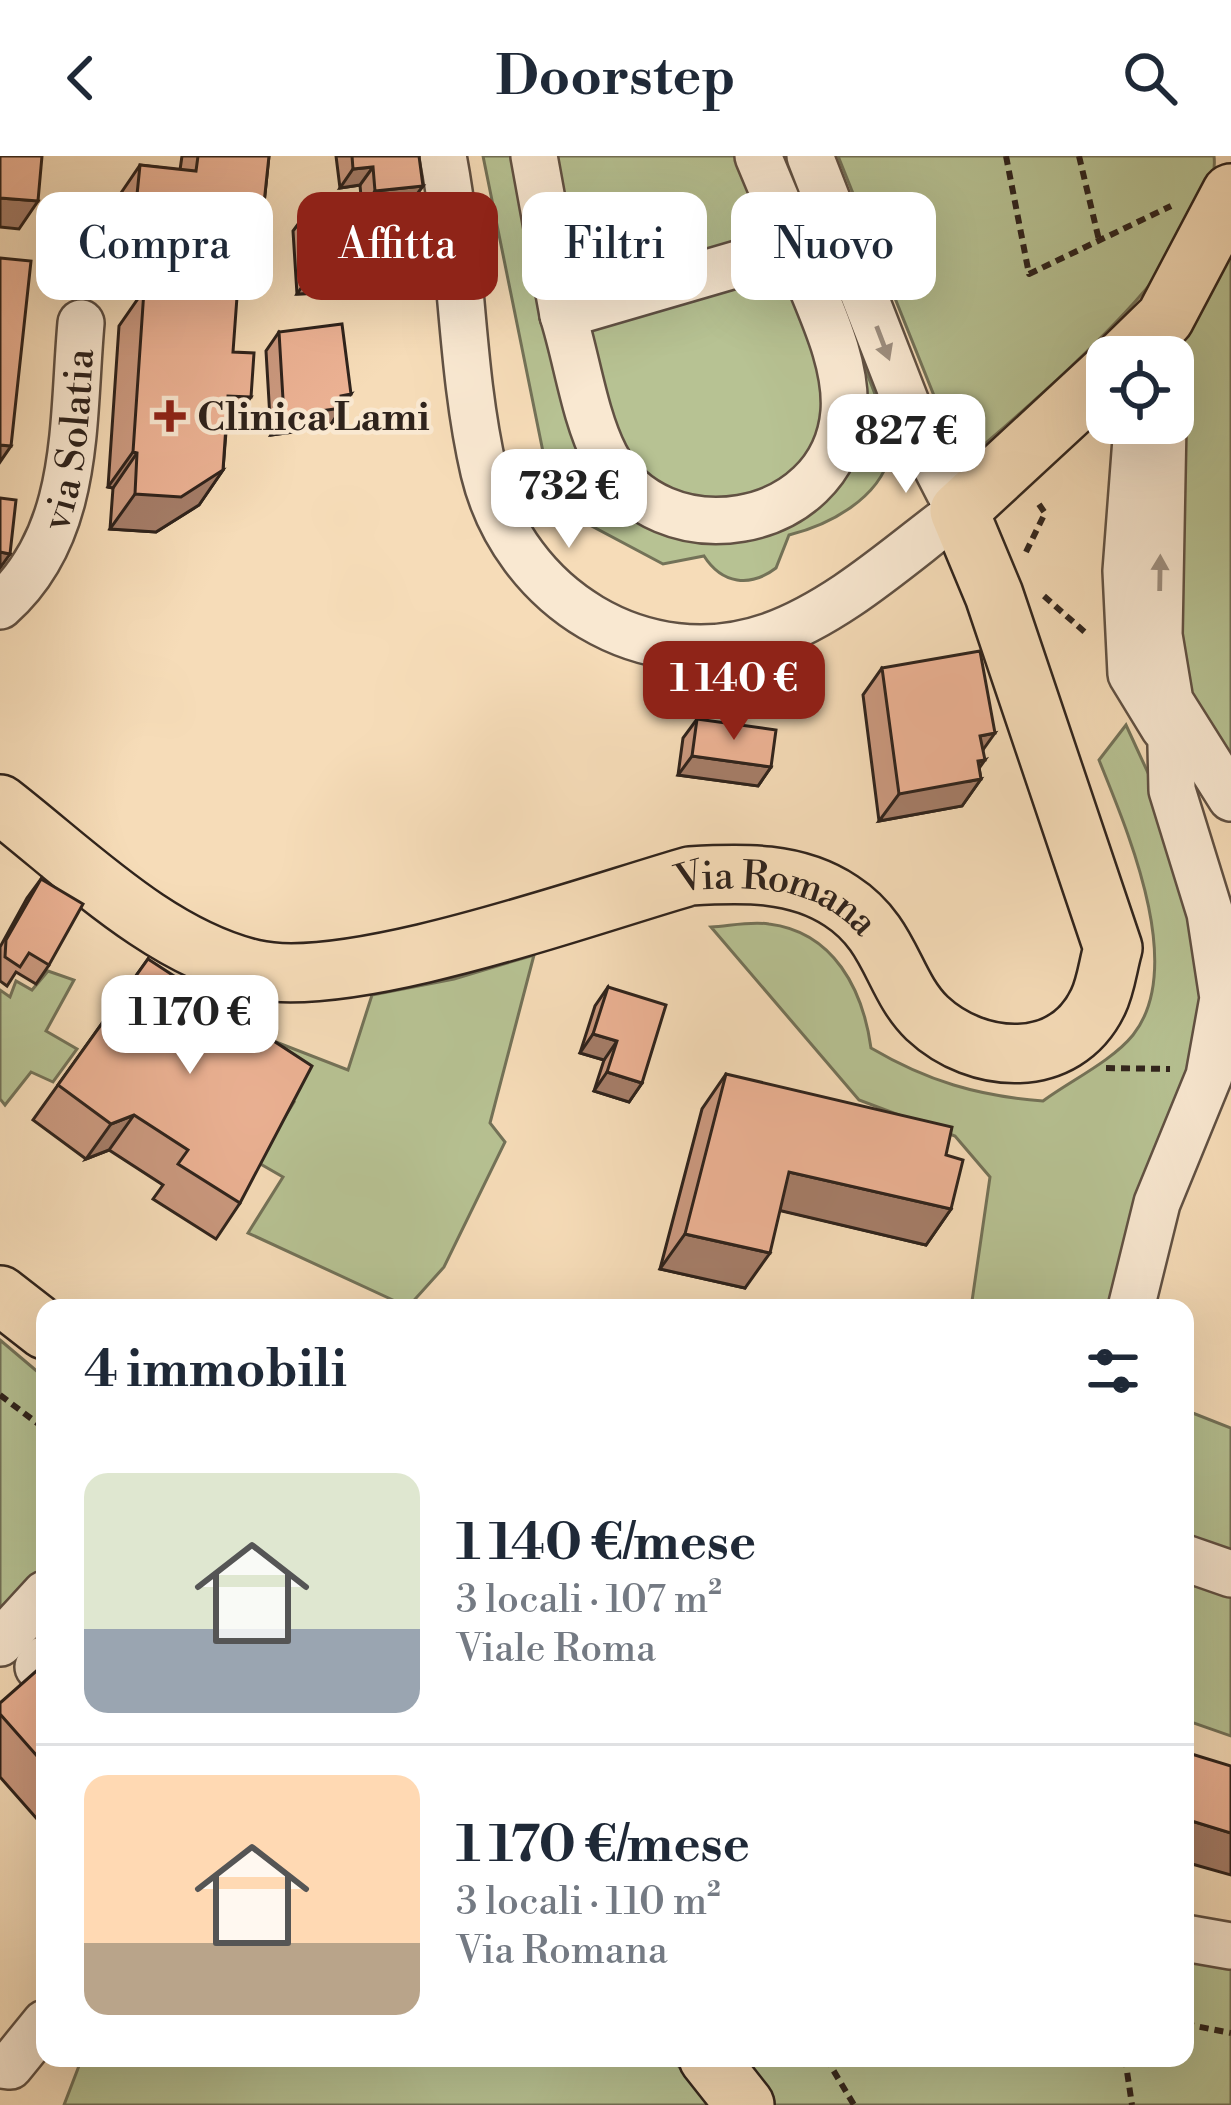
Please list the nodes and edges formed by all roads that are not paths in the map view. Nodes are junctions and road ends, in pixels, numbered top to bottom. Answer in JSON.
{"nodes":[{"id":1,"x":443,"y":156,"type":"edge"},
{"id":2,"x":534,"y":156,"type":"edge"},
{"id":3,"x":758,"y":156,"type":"edge"},
{"id":4,"x":810,"y":156,"type":"edge"},
{"id":5,"x":773,"y":192,"type":"edge"},
{"id":6,"x":1208,"y":194,"type":"edge"},
{"id":7,"x":731,"y":266,"type":"edge"},
{"id":8,"x":815,"y":300,"type":"edge"},
{"id":9,"x":563,"y":315,"type":"junction"},
{"id":10,"x":81,"y":322,"type":"dead end"},
{"id":11,"x":1166,"y":336,"type":"edge"},
{"id":12,"x":1086,"y":394,"type":"edge"},
{"id":13,"x":1135,"y":444,"type":"edge"},
{"id":14,"x":1163,"y":444,"type":"edge"},
{"id":15,"x":959,"y":511,"type":"junction"},
{"id":16,"x":0,"y":606,"type":"edge"},
{"id":17,"x":1169,"y":718,"type":"junction"},
{"id":18,"x":1231,"y":798,"type":"edge"},
{"id":19,"x":0,"y":804,"type":"edge"},
{"id":20,"x":0,"y":1295,"type":"edge"},
{"id":21,"x":1133,"y":1299,"type":"edge"},
{"id":22,"x":36,"y":1323,"type":"edge"},
{"id":23,"x":1194,"y":1561,"type":"edge"},
{"id":24,"x":1231,"y":1574,"type":"edge"},
{"id":25,"x":36,"y":1604,"type":"edge"},
{"id":26,"x":0,"y":1643,"type":"edge"},
{"id":27,"x":1194,"y":1940,"type":"edge"},
{"id":28,"x":1231,"y":1946,"type":"edge"},
{"id":29,"x":36,"y":2034,"type":"edge"},
{"id":30,"x":0,"y":2065,"type":"edge"},
{"id":31,"x":715,"y":2067,"type":"edge"},
{"id":32,"x":745,"y":2105,"type":"edge"}],
"edges":[{"from":1,"to":15,"type":"street"},
{"from":2,"to":9,"type":"street"},
{"from":3,"to":5,"type":"street"},
{"from":4,"to":15,"type":"street","one_way":true},
{"from":6,"to":11,"type":"main road"},
{"from":7,"to":9,"type":"street"},
{"from":8,"to":9,"type":"street"},
{"from":10,"to":16,"type":"street","name":"via Solatia"},
{"from":12,"to":15,"type":"main road"},
{"from":13,"to":17,"type":"street"},
{"from":17,"to":14,"type":"street","one_way":true},
{"from":15,"to":19,"type":"main road","name":"Via Romana"},
{"from":17,"to":18,"type":"street"},
{"from":17,"to":21,"type":"street"},
{"from":20,"to":22,"type":"main road"},
{"from":23,"to":24,"type":"street"},
{"from":25,"to":26,"type":"street"},
{"from":27,"to":28,"type":"street"},
{"from":29,"to":30,"type":"street"},
{"from":31,"to":32,"type":"main road"}]}
